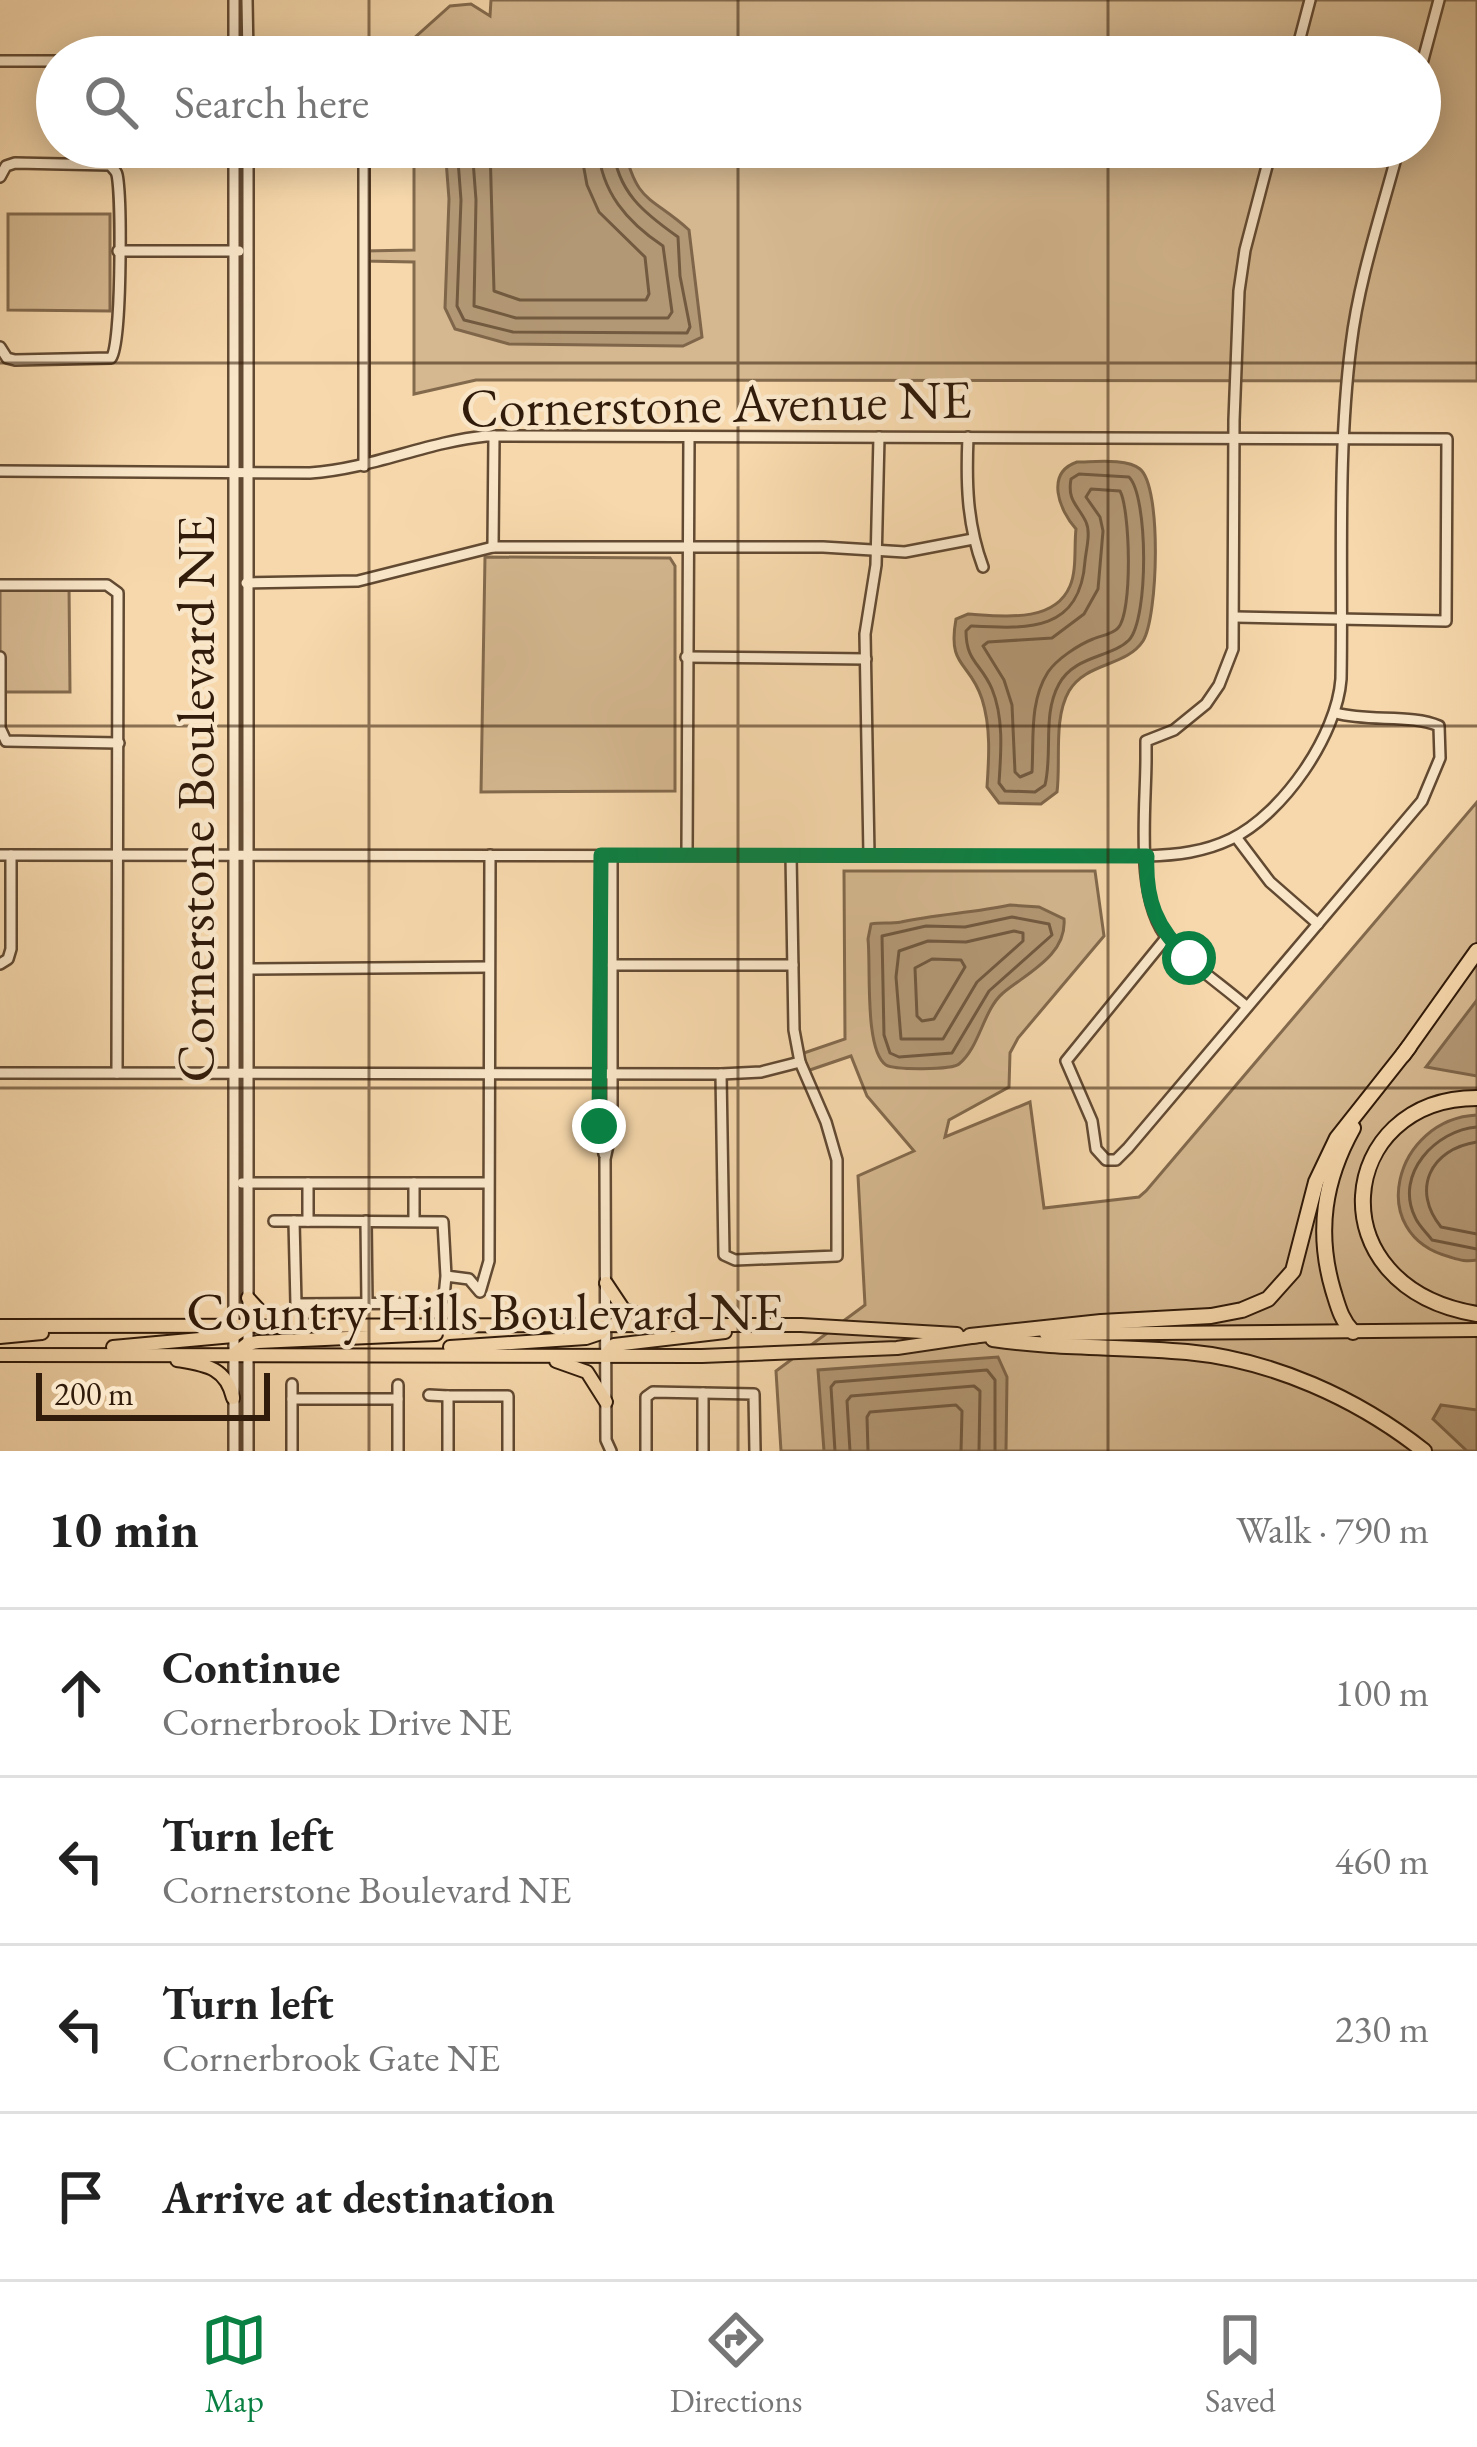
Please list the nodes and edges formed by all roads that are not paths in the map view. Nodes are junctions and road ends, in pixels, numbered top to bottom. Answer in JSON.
{"nodes":[{"id":1,"x":233,"y":0,"type":"edge"},
{"id":2,"x":247,"y":0,"type":"edge"},
{"id":3,"x":1310,"y":0,"type":"edge"},
{"id":4,"x":1439,"y":0,"type":"edge"},
{"id":5,"x":234,"y":36,"type":"edge"},
{"id":6,"x":248,"y":36,"type":"edge"},
{"id":7,"x":1301,"y":36,"type":"edge"},
{"id":8,"x":1429,"y":36,"type":"edge"},
{"id":9,"x":0,"y":61,"type":"edge"},
{"id":10,"x":36,"y":61,"type":"edge"},
{"id":11,"x":36,"y":163,"type":"edge"},
{"id":12,"x":112,"y":168,"type":"edge"},
{"id":13,"x":234,"y":168,"type":"edge"},
{"id":14,"x":248,"y":168,"type":"edge"},
{"id":15,"x":364,"y":168,"type":"edge"},
{"id":16,"x":1266,"y":168,"type":"edge"},
{"id":17,"x":1394,"y":168,"type":"edge"},
{"id":18,"x":0,"y":177,"type":"edge"},
{"id":19,"x":118,"y":251,"type":"junction"},
{"id":20,"x":234,"y":251,"type":"junction"},
{"id":21,"x":247,"y":251,"type":"junction"},
{"id":22,"x":0,"y":346,"type":"edge"},
{"id":23,"x":494,"y":436,"type":"junction"},
{"id":24,"x":688,"y":437,"type":"junction"},
{"id":25,"x":879,"y":437,"type":"junction"},
{"id":26,"x":968,"y":437,"type":"junction"},
{"id":27,"x":1234,"y":438,"type":"junction"},
{"id":28,"x":1345,"y":439,"type":"junction"},
{"id":29,"x":364,"y":466,"type":"junction"},
{"id":30,"x":0,"y":473,"type":"edge"},
{"id":31,"x":234,"y":473,"type":"junction"},
{"id":32,"x":249,"y":473,"type":"junction"},
{"id":33,"x":973,"y":539,"type":"junction"},
{"id":34,"x":493,"y":547,"type":"junction"},
{"id":35,"x":687,"y":548,"type":"junction"},
{"id":36,"x":876,"y":550,"type":"junction"},
{"id":37,"x":983,"y":567,"type":"dead end"},
{"id":38,"x":235,"y":583,"type":"junction"},
{"id":39,"x":249,"y":583,"type":"junction"},
{"id":40,"x":0,"y":585,"type":"edge"},
{"id":41,"x":1234,"y":617,"type":"junction"},
{"id":42,"x":1342,"y":619,"type":"junction"},
{"id":43,"x":0,"y":657,"type":"edge"},
{"id":44,"x":686,"y":657,"type":"junction"},
{"id":45,"x":866,"y":659,"type":"junction"},
{"id":46,"x":1336,"y":712,"type":"junction"},
{"id":47,"x":118,"y":743,"type":"junction"},
{"id":48,"x":1236,"y":837,"type":"junction"},
{"id":49,"x":5,"y":855,"type":"edge"},
{"id":50,"x":117,"y":855,"type":"junction"},
{"id":51,"x":235,"y":855,"type":"junction"},
{"id":52,"x":250,"y":855,"type":"junction"},
{"id":53,"x":490,"y":855,"type":"junction"},
{"id":54,"x":607,"y":855,"type":"junction"},
{"id":55,"x":687,"y":855,"type":"junction"},
{"id":56,"x":791,"y":855,"type":"junction"},
{"id":57,"x":869,"y":855,"type":"junction"},
{"id":58,"x":1147,"y":856,"type":"junction"},
{"id":59,"x":1318,"y":923,"type":"junction"},
{"id":60,"x":1166,"y":938,"type":"junction"},
{"id":61,"x":1477,"y":952,"type":"edge"},
{"id":62,"x":0,"y":964,"type":"edge"},
{"id":63,"x":606,"y":965,"type":"junction"},
{"id":64,"x":793,"y":965,"type":"junction"},
{"id":65,"x":489,"y":968,"type":"junction"},
{"id":66,"x":249,"y":969,"type":"junction"},
{"id":67,"x":1247,"y":1007,"type":"junction"},
{"id":68,"x":1409,"y":1047,"type":"junction"},
{"id":69,"x":800,"y":1062,"type":"junction"},
{"id":70,"x":0,"y":1073,"type":"edge"},
{"id":71,"x":117,"y":1073,"type":"junction"},
{"id":72,"x":234,"y":1073,"type":"junction"},
{"id":73,"x":249,"y":1073,"type":"junction"},
{"id":74,"x":489,"y":1073,"type":"junction"},
{"id":75,"x":606,"y":1074,"type":"junction"},
{"id":76,"x":721,"y":1075,"type":"junction"},
{"id":77,"x":1477,"y":1098,"type":"edge"},
{"id":78,"x":308,"y":1183,"type":"junction"},
{"id":79,"x":414,"y":1183,"type":"junction"},
{"id":80,"x":488,"y":1183,"type":"junction"},
{"id":81,"x":232,"y":1184,"type":"junction"},
{"id":82,"x":248,"y":1184,"type":"junction"},
{"id":83,"x":414,"y":1220,"type":"junction"},
{"id":84,"x":308,"y":1221,"type":"junction"},
{"id":85,"x":366,"y":1221,"type":"junction"},
{"id":86,"x":274,"y":1222,"type":"dead end"},
{"id":87,"x":293,"y":1222,"type":"junction"},
{"id":88,"x":446,"y":1276,"type":"junction"},
{"id":89,"x":606,"y":1283,"type":"junction"},
{"id":90,"x":248,"y":1298,"type":"junction"},
{"id":91,"x":367,"y":1304,"type":"junction"},
{"id":92,"x":1477,"y":1314,"type":"edge"},
{"id":93,"x":605,"y":1325,"type":"junction"},
{"id":94,"x":698,"y":1325,"type":"junction"},
{"id":95,"x":767,"y":1325,"type":"junction"},
{"id":96,"x":0,"y":1326,"type":"edge"},
{"id":97,"x":96,"y":1326,"type":"junction"},
{"id":98,"x":509,"y":1326,"type":"junction"},
{"id":99,"x":331,"y":1327,"type":"junction"},
{"id":100,"x":238,"y":1329,"type":"junction"},
{"id":101,"x":1477,"y":1330,"type":"edge"},
{"id":102,"x":1353,"y":1332,"type":"junction"},
{"id":103,"x":0,"y":1336,"type":"edge"},
{"id":104,"x":970,"y":1336,"type":"junction"},
{"id":105,"x":242,"y":1351,"type":"junction"},
{"id":106,"x":365,"y":1353,"type":"junction"},
{"id":107,"x":34,"y":1354,"type":"junction"},
{"id":108,"x":147,"y":1354,"type":"junction"},
{"id":109,"x":0,"y":1355,"type":"edge"},
{"id":110,"x":525,"y":1355,"type":"junction"},
{"id":111,"x":606,"y":1355,"type":"junction"},
{"id":112,"x":292,"y":1384,"type":"dead end"},
{"id":113,"x":398,"y":1385,"type":"dead end"},
{"id":114,"x":703,"y":1393,"type":"junction"},
{"id":115,"x":429,"y":1395,"type":"dead end"},
{"id":116,"x":448,"y":1396,"type":"junction"},
{"id":117,"x":233,"y":1398,"type":"junction"},
{"id":118,"x":292,"y":1399,"type":"junction"},
{"id":119,"x":398,"y":1399,"type":"junction"},
{"id":120,"x":606,"y":1402,"type":"junction"},
{"id":121,"x":608,"y":1445,"type":"edge"},
{"id":122,"x":234,"y":1451,"type":"edge"},
{"id":123,"x":248,"y":1451,"type":"edge"},
{"id":124,"x":292,"y":1451,"type":"edge"},
{"id":125,"x":398,"y":1451,"type":"edge"},
{"id":126,"x":448,"y":1451,"type":"edge"},
{"id":127,"x":508,"y":1451,"type":"edge"},
{"id":128,"x":599,"y":1451,"type":"edge"},
{"id":129,"x":646,"y":1451,"type":"edge"},
{"id":130,"x":703,"y":1451,"type":"edge"},
{"id":131,"x":755,"y":1451,"type":"edge"},
{"id":132,"x":1424,"y":1451,"type":"edge"}],
"edges":[{"from":1,"to":5,"type":"street"},
{"from":2,"to":6,"type":"street"},
{"from":3,"to":7,"type":"street"},
{"from":4,"to":8,"type":"street"},
{"from":9,"to":10,"type":"street"},
{"from":11,"to":18,"type":"street"},
{"from":12,"to":19,"type":"street"},
{"from":13,"to":20,"type":"street","name":"Cornerstone Boulevard NE"},
{"from":14,"to":21,"type":"street","name":"Cornerstone Boulevard NE"},
{"from":15,"to":29,"type":"street"},
{"from":16,"to":27,"type":"street"},
{"from":17,"to":28,"type":"street","name":"Cornerstone Boulevard NE"},
{"from":19,"to":20,"type":"street"},
{"from":19,"to":22,"type":"street"},
{"from":20,"to":21,"type":"street"},
{"from":20,"to":31,"type":"street","name":"Cornerstone Boulevard NE"},
{"from":21,"to":32,"type":"street","name":"Cornerstone Boulevard NE"},
{"from":23,"to":24,"type":"street","name":"Cornerstone Avenue NE"},
{"from":23,"to":29,"type":"street","name":"Cornerstone Avenue NE"},
{"from":23,"to":34,"type":"street"},
{"from":24,"to":25,"type":"street","name":"Cornerstone Avenue NE"},
{"from":24,"to":35,"type":"street"},
{"from":25,"to":26,"type":"street","name":"Cornerstone Avenue NE"},
{"from":25,"to":36,"type":"street"},
{"from":26,"to":27,"type":"street","name":"Cornerstone Avenue NE"},
{"from":26,"to":33,"type":"street"},
{"from":27,"to":28,"type":"street","name":"Cornerstone Avenue NE"},
{"from":27,"to":41,"type":"street"},
{"from":28,"to":42,"type":"street","name":"Cornerstone Boulevard NE"},
{"from":28,"to":42,"type":"street","name":"Cornerstone Avenue NE"},
{"from":29,"to":32,"type":"street","name":"Cornerstone Avenue NE"},
{"from":30,"to":31,"type":"street","name":"Cornerstone Avenue NE"},
{"from":31,"to":32,"type":"street","name":"Cornerstone Avenue NE"},
{"from":31,"to":38,"type":"street","name":"Cornerstone Boulevard NE"},
{"from":32,"to":39,"type":"street","name":"Cornerstone Boulevard NE"},
{"from":33,"to":36,"type":"street"},
{"from":33,"to":37,"type":"street"},
{"from":34,"to":35,"type":"street"},
{"from":34,"to":39,"type":"street"},
{"from":35,"to":36,"type":"street"},
{"from":35,"to":44,"type":"street"},
{"from":36,"to":45,"type":"street"},
{"from":38,"to":39,"type":"street"},
{"from":38,"to":51,"type":"street","name":"Cornerstone Boulevard NE"},
{"from":39,"to":52,"type":"street","name":"Cornerstone Boulevard NE"},
{"from":40,"to":47,"type":"street"},
{"from":41,"to":42,"type":"street"},
{"from":41,"to":58,"type":"street"},
{"from":42,"to":46,"type":"street","name":"Cornerstone Boulevard NE"},
{"from":43,"to":47,"type":"street"},
{"from":44,"to":45,"type":"street"},
{"from":44,"to":55,"type":"street"},
{"from":45,"to":57,"type":"street"},
{"from":46,"to":48,"type":"street","name":"Cornerstone Boulevard NE"},
{"from":46,"to":59,"type":"street"},
{"from":47,"to":50,"type":"street"},
{"from":48,"to":58,"type":"street","name":"Cornerstone Boulevard NE"},
{"from":48,"to":59,"type":"street"},
{"from":49,"to":50,"type":"street"},
{"from":49,"to":62,"type":"street"},
{"from":50,"to":51,"type":"street"},
{"from":50,"to":71,"type":"street"},
{"from":51,"to":52,"type":"street"},
{"from":51,"to":72,"type":"street","name":"Cornerstone Boulevard NE"},
{"from":52,"to":53,"type":"street","name":"Cornerstone Boulevard NE"},
{"from":52,"to":66,"type":"street","name":"Cornerstone Boulevard NE"},
{"from":53,"to":54,"type":"street","name":"Cornerstone Boulevard NE"},
{"from":53,"to":65,"type":"street"},
{"from":54,"to":55,"type":"street","name":"Cornerstone Boulevard NE"},
{"from":54,"to":63,"type":"street"},
{"from":55,"to":56,"type":"street","name":"Cornerstone Boulevard NE"},
{"from":56,"to":57,"type":"street","name":"Cornerstone Boulevard NE"},
{"from":56,"to":64,"type":"street"},
{"from":57,"to":58,"type":"street","name":"Cornerstone Boulevard NE"},
{"from":58,"to":60,"type":"street"},
{"from":59,"to":67,"type":"street"},
{"from":60,"to":67,"type":"street"},
{"from":60,"to":67,"type":"street"},
{"from":61,"to":68,"type":"highway"},
{"from":63,"to":64,"type":"street"},
{"from":63,"to":75,"type":"street"},
{"from":64,"to":69,"type":"street"},
{"from":65,"to":66,"type":"street"},
{"from":65,"to":74,"type":"street"},
{"from":66,"to":73,"type":"street","name":"Cornerstone Boulevard NE"},
{"from":68,"to":102,"type":"highway"},
{"from":68,"to":104,"type":"highway"},
{"from":69,"to":76,"type":"street"},
{"from":69,"to":76,"type":"street"},
{"from":70,"to":71,"type":"street"},
{"from":71,"to":72,"type":"street"},
{"from":72,"to":73,"type":"street"},
{"from":72,"to":81,"type":"street","name":"Cornerstone Boulevard NE"},
{"from":73,"to":74,"type":"street"},
{"from":73,"to":82,"type":"street","name":"Cornerstone Boulevard NE"},
{"from":74,"to":75,"type":"street"},
{"from":74,"to":80,"type":"street"},
{"from":75,"to":76,"type":"street"},
{"from":75,"to":89,"type":"street"},
{"from":77,"to":92,"type":"highway"},
{"from":78,"to":79,"type":"street"},
{"from":78,"to":82,"type":"street"},
{"from":78,"to":84,"type":"street"},
{"from":79,"to":80,"type":"street"},
{"from":79,"to":83,"type":"street"},
{"from":80,"to":88,"type":"street"},
{"from":81,"to":82,"type":"street"},
{"from":81,"to":100,"type":"street","name":"Cornerstone Boulevard NE"},
{"from":82,"to":90,"type":"street","name":"Cornerstone Boulevard NE"},
{"from":83,"to":85,"type":"street"},
{"from":83,"to":88,"type":"street"},
{"from":84,"to":85,"type":"street"},
{"from":84,"to":87,"type":"street"},
{"from":85,"to":91,"type":"street"},
{"from":86,"to":87,"type":"street"},
{"from":87,"to":91,"type":"street"},
{"from":88,"to":91,"type":"street"},
{"from":89,"to":93,"type":"street"},
{"from":89,"to":94,"type":"main road"},
{"from":90,"to":99,"type":"main road"},
{"from":90,"to":100,"type":"street","name":"Cornerstone Boulevard NE"},
{"from":93,"to":94,"type":"main road","name":"Country Hills Boulevard NE"},
{"from":93,"to":98,"type":"main road","name":"Country Hills Boulevard NE"},
{"from":93,"to":106,"type":"main road"},
{"from":93,"to":111,"type":"street"},
{"from":94,"to":95,"type":"main road","name":"Country Hills Boulevard NE"},
{"from":95,"to":104,"type":"main road","name":"Country Hills Boulevard NE"},
{"from":95,"to":111,"type":"main road"},
{"from":96,"to":97,"type":"main road","name":"Country Hills Boulevard NE"},
{"from":97,"to":100,"type":"main road","name":"Country Hills Boulevard NE"},
{"from":97,"to":103,"type":"main road"},
{"from":98,"to":99,"type":"main road","name":"Country Hills Boulevard NE"},
{"from":98,"to":105,"type":"main road"},
{"from":99,"to":100,"type":"main road","name":"Country Hills Boulevard NE"},
{"from":100,"to":105,"type":"street","name":"Cornerstone Boulevard NE"},
{"from":100,"to":105,"type":"street","name":"Cornerstone Boulevard NE"},
{"from":100,"to":107,"type":"main road"},
{"from":101,"to":102,"type":"main road","name":"Country Hills Boulevard NE"},
{"from":102,"to":104,"type":"main road","name":"Country Hills Boulevard NE"},
{"from":104,"to":111,"type":"main road","name":"Country Hills Boulevard NE"},
{"from":104,"to":132,"type":"highway"},
{"from":105,"to":106,"type":"main road","name":"Country Hills Boulevard NE"},
{"from":105,"to":108,"type":"main road","name":"Country Hills Boulevard NE"},
{"from":105,"to":117,"type":"street","name":"Cornerstone Boulevard NE"},
{"from":105,"to":123,"type":"street","name":"Cornerstone Boulevard NE"},
{"from":106,"to":110,"type":"main road","name":"Country Hills Boulevard NE"},
{"from":107,"to":108,"type":"main road","name":"Country Hills Boulevard NE"},
{"from":107,"to":109,"type":"main road","name":"Country Hills Boulevard NE"},
{"from":108,"to":117,"type":"main road"},
{"from":110,"to":111,"type":"main road","name":"Country Hills Boulevard NE"},
{"from":110,"to":120,"type":"main road"},
{"from":111,"to":120,"type":"street"},
{"from":112,"to":118,"type":"street"},
{"from":113,"to":119,"type":"street"},
{"from":114,"to":129,"type":"street"},
{"from":114,"to":130,"type":"street"},
{"from":114,"to":131,"type":"street"},
{"from":115,"to":116,"type":"street"},
{"from":116,"to":126,"type":"street"},
{"from":116,"to":127,"type":"street"},
{"from":117,"to":122,"type":"street","name":"Cornerstone Boulevard NE"},
{"from":118,"to":119,"type":"street"},
{"from":118,"to":124,"type":"street"},
{"from":119,"to":125,"type":"street"},
{"from":120,"to":121,"type":"street"},
{"from":121,"to":128,"type":"street"}]}
